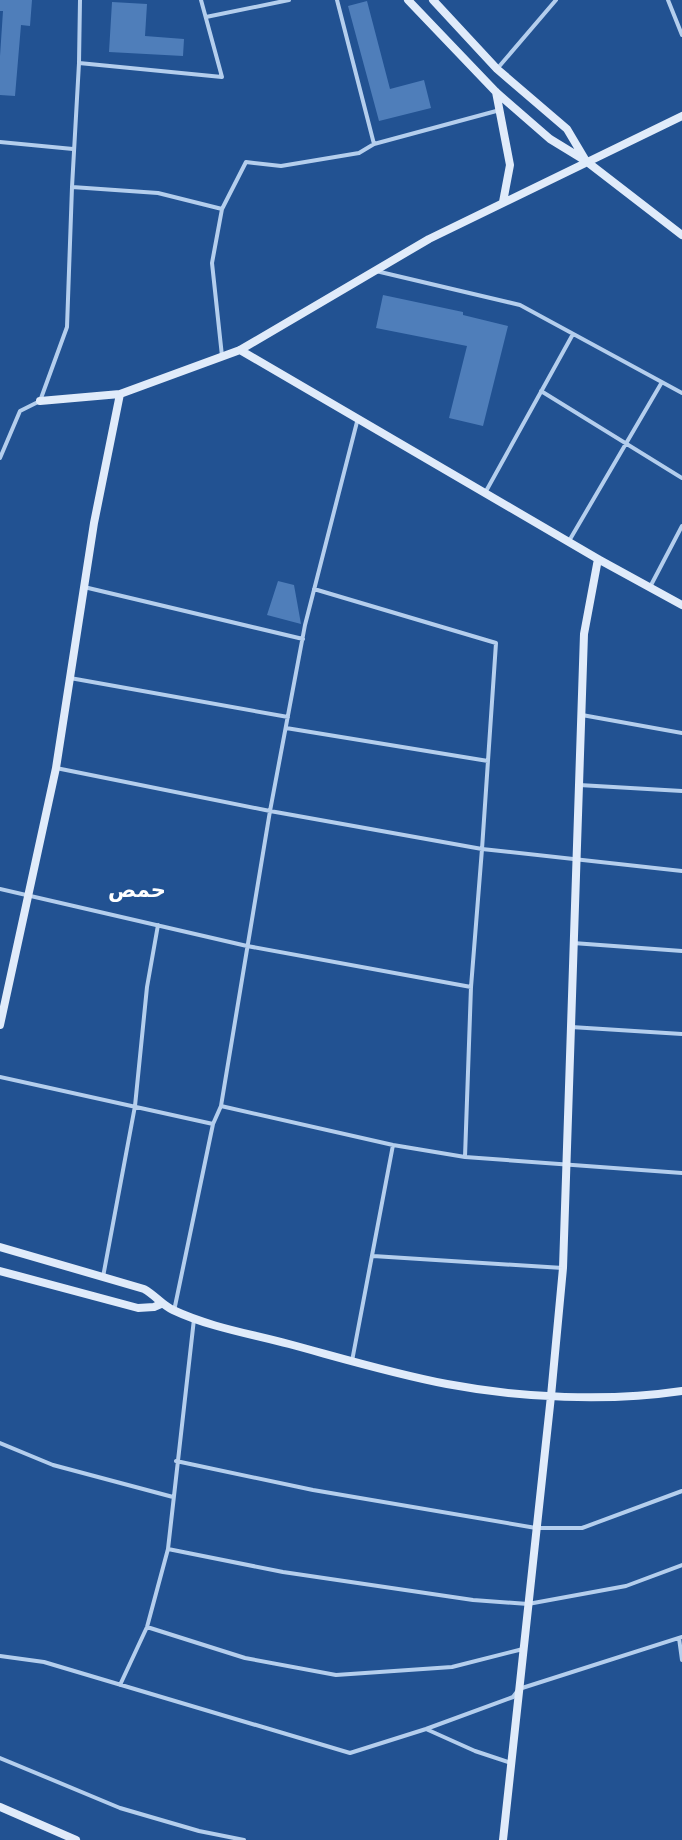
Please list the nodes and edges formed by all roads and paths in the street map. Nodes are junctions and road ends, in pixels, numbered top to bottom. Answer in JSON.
{"nodes":[{"id":1,"x":80,"y":0,"type":"edge"},
{"id":2,"x":201,"y":0,"type":"edge"},
{"id":3,"x":289,"y":0,"type":"edge"},
{"id":4,"x":337,"y":0,"type":"edge"},
{"id":5,"x":408,"y":0,"type":"edge"},
{"id":6,"x":433,"y":0,"type":"edge"},
{"id":7,"x":556,"y":0,"type":"edge"},
{"id":8,"x":668,"y":0,"type":"edge"},
{"id":9,"x":206,"y":16,"type":"junction"},
{"id":10,"x":682,"y":34,"type":"edge"},
{"id":11,"x":79,"y":63,"type":"junction"},
{"id":12,"x":497,"y":69,"type":"junction"},
{"id":13,"x":496,"y":92,"type":"junction"},
{"id":14,"x":500,"y":110,"type":"junction"},
{"id":15,"x":682,"y":116,"type":"edge"},
{"id":16,"x":0,"y":142,"type":"edge"},
{"id":17,"x":374,"y":144,"type":"junction"},
{"id":18,"x":74,"y":149,"type":"junction"},
{"id":19,"x":586,"y":161,"type":"junction"},
{"id":20,"x":72,"y":186,"type":"junction"},
{"id":21,"x":503,"y":202,"type":"junction"},
{"id":22,"x":222,"y":209,"type":"junction"},
{"id":23,"x":682,"y":234,"type":"edge"},
{"id":24,"x":376,"y":271,"type":"junction"},
{"id":25,"x":573,"y":334,"type":"junction"},
{"id":26,"x":240,"y":350,"type":"junction"},
{"id":27,"x":222,"y":357,"type":"junction"},
{"id":28,"x":662,"y":382,"type":"junction"},
{"id":29,"x":541,"y":391,"type":"junction"},
{"id":30,"x":682,"y":393,"type":"edge"},
{"id":31,"x":120,"y":394,"type":"junction"},
{"id":32,"x":40,"y":401,"type":"junction"},
{"id":33,"x":358,"y":418,"type":"junction"},
{"id":34,"x":626,"y":444,"type":"junction"},
{"id":35,"x":0,"y":458,"type":"edge"},
{"id":36,"x":682,"y":478,"type":"edge"},
{"id":37,"x":484,"y":493,"type":"junction"},
{"id":38,"x":682,"y":526,"type":"edge"},
{"id":39,"x":569,"y":541,"type":"junction"},
{"id":40,"x":598,"y":559,"type":"junction"},
{"id":41,"x":84,"y":587,"type":"junction"},
{"id":42,"x":650,"y":587,"type":"junction"},
{"id":43,"x":314,"y":589,"type":"junction"},
{"id":44,"x":682,"y":605,"type":"edge"},
{"id":45,"x":303,"y":638,"type":"junction"},
{"id":46,"x":70,"y":678,"type":"junction"},
{"id":47,"x":582,"y":715,"type":"junction"},
{"id":48,"x":288,"y":717,"type":"junction"},
{"id":49,"x":286,"y":728,"type":"junction"},
{"id":50,"x":682,"y":733,"type":"edge"},
{"id":51,"x":488,"y":761,"type":"junction"},
{"id":52,"x":56,"y":768,"type":"junction"},
{"id":53,"x":579,"y":786,"type":"junction"},
{"id":54,"x":682,"y":791,"type":"edge"},
{"id":55,"x":270,"y":811,"type":"junction"},
{"id":56,"x":482,"y":849,"type":"junction"},
{"id":57,"x":576,"y":859,"type":"junction"},
{"id":58,"x":682,"y":871,"type":"edge"},
{"id":59,"x":0,"y":889,"type":"edge"},
{"id":60,"x":28,"y":895,"type":"junction"},
{"id":61,"x":158,"y":924,"type":"junction"},
{"id":62,"x":574,"y":943,"type":"junction"},
{"id":63,"x":247,"y":946,"type":"junction"},
{"id":64,"x":682,"y":951,"type":"edge"},
{"id":65,"x":470,"y":987,"type":"junction"},
{"id":66,"x":0,"y":1025,"type":"edge"},
{"id":67,"x":570,"y":1027,"type":"junction"},
{"id":68,"x":682,"y":1034,"type":"edge"},
{"id":69,"x":0,"y":1077,"type":"edge"},
{"id":70,"x":135,"y":1106,"type":"junction"},
{"id":71,"x":221,"y":1106,"type":"junction"},
{"id":72,"x":213,"y":1124,"type":"junction"},
{"id":73,"x":393,"y":1145,"type":"junction"},
{"id":74,"x":465,"y":1157,"type":"junction"},
{"id":75,"x":567,"y":1164,"type":"junction"},
{"id":76,"x":682,"y":1173,"type":"edge"},
{"id":77,"x":0,"y":1247,"type":"edge"},
{"id":78,"x":373,"y":1256,"type":"junction"},
{"id":79,"x":563,"y":1268,"type":"junction"},
{"id":80,"x":0,"y":1271,"type":"edge"},
{"id":81,"x":103,"y":1277,"type":"junction"},
{"id":82,"x":161,"y":1304,"type":"junction"},
{"id":83,"x":174,"y":1311,"type":"junction"},
{"id":84,"x":194,"y":1319,"type":"junction"},
{"id":85,"x":352,"y":1361,"type":"junction"},
{"id":86,"x":682,"y":1391,"type":"edge"},
{"id":87,"x":551,"y":1396,"type":"junction"},
{"id":88,"x":0,"y":1442,"type":"edge"},
{"id":89,"x":176,"y":1461,"type":"junction"},
{"id":90,"x":682,"y":1491,"type":"edge"},
{"id":91,"x":173,"y":1497,"type":"junction"},
{"id":92,"x":536,"y":1528,"type":"junction"},
{"id":93,"x":168,"y":1549,"type":"junction"},
{"id":94,"x":682,"y":1565,"type":"edge"},
{"id":95,"x":528,"y":1604,"type":"junction"},
{"id":96,"x":147,"y":1628,"type":"junction"},
{"id":97,"x":680,"y":1638,"type":"edge"},
{"id":98,"x":523,"y":1650,"type":"junction"},
{"id":99,"x":0,"y":1656,"type":"edge"},
{"id":100,"x":682,"y":1660,"type":"edge"},
{"id":101,"x":120,"y":1685,"type":"junction"},
{"id":102,"x":519,"y":1689,"type":"junction"},
{"id":103,"x":426,"y":1729,"type":"junction"},
{"id":104,"x":0,"y":1758,"type":"edge"},
{"id":105,"x":511,"y":1763,"type":"junction"},
{"id":106,"x":0,"y":1807,"type":"edge"},
{"id":107,"x":76,"y":1840,"type":"edge"},
{"id":108,"x":244,"y":1840,"type":"edge"},
{"id":109,"x":503,"y":1840,"type":"edge"}],
"edges":[{"from":1,"to":11,"type":"street"},
{"from":2,"to":9,"type":"street"},
{"from":3,"to":9,"type":"street"},
{"from":4,"to":17,"type":"street"},
{"from":5,"to":13,"type":"main road"},
{"from":6,"to":12,"type":"main road"},
{"from":7,"to":12,"type":"street"},
{"from":8,"to":10,"type":"street"},
{"from":9,"to":11,"type":"street"},
{"from":11,"to":18,"type":"street"},
{"from":12,"to":19,"type":"main road"},
{"from":13,"to":14,"type":"main road"},
{"from":13,"to":19,"type":"main road"},
{"from":14,"to":17,"type":"street"},
{"from":14,"to":21,"type":"main road"},
{"from":15,"to":19,"type":"main road"},
{"from":16,"to":18,"type":"street"},
{"from":17,"to":22,"type":"street"},
{"from":18,"to":20,"type":"street"},
{"from":19,"to":21,"type":"main road"},
{"from":19,"to":23,"type":"main road"},
{"from":20,"to":22,"type":"street"},
{"from":20,"to":32,"type":"street"},
{"from":21,"to":24,"type":"main road"},
{"from":22,"to":27,"type":"street"},
{"from":24,"to":25,"type":"street"},
{"from":24,"to":26,"type":"main road"},
{"from":25,"to":28,"type":"street"},
{"from":25,"to":29,"type":"street"},
{"from":26,"to":27,"type":"main road"},
{"from":26,"to":33,"type":"main road"},
{"from":27,"to":31,"type":"main road"},
{"from":28,"to":30,"type":"street"},
{"from":28,"to":34,"type":"street"},
{"from":29,"to":34,"type":"street"},
{"from":29,"to":37,"type":"street"},
{"from":31,"to":32,"type":"main road"},
{"from":31,"to":41,"type":"main road"},
{"from":32,"to":35,"type":"street"},
{"from":33,"to":37,"type":"main road"},
{"from":33,"to":43,"type":"street"},
{"from":34,"to":36,"type":"street"},
{"from":34,"to":39,"type":"street"},
{"from":37,"to":39,"type":"main road"},
{"from":38,"to":42,"type":"street"},
{"from":39,"to":40,"type":"main road"},
{"from":40,"to":42,"type":"main road"},
{"from":40,"to":47,"type":"main road"},
{"from":41,"to":45,"type":"street"},
{"from":41,"to":46,"type":"main road"},
{"from":42,"to":44,"type":"main road"},
{"from":43,"to":45,"type":"street"},
{"from":43,"to":51,"type":"street"},
{"from":45,"to":48,"type":"street"},
{"from":46,"to":48,"type":"street"},
{"from":46,"to":52,"type":"main road"},
{"from":47,"to":50,"type":"street"},
{"from":47,"to":53,"type":"main road"},
{"from":48,"to":49,"type":"street"},
{"from":49,"to":51,"type":"street"},
{"from":49,"to":55,"type":"street"},
{"from":51,"to":56,"type":"street"},
{"from":52,"to":55,"type":"street"},
{"from":52,"to":60,"type":"main road"},
{"from":53,"to":54,"type":"street"},
{"from":53,"to":57,"type":"main road"},
{"from":55,"to":56,"type":"street"},
{"from":55,"to":63,"type":"street"},
{"from":56,"to":57,"type":"street"},
{"from":56,"to":65,"type":"street"},
{"from":57,"to":58,"type":"street"},
{"from":57,"to":62,"type":"main road"},
{"from":59,"to":60,"type":"street"},
{"from":60,"to":61,"type":"street"},
{"from":60,"to":66,"type":"main road"},
{"from":61,"to":63,"type":"street"},
{"from":61,"to":70,"type":"street"},
{"from":62,"to":64,"type":"street"},
{"from":62,"to":67,"type":"main road"},
{"from":63,"to":65,"type":"street"},
{"from":63,"to":71,"type":"street"},
{"from":65,"to":74,"type":"street"},
{"from":67,"to":68,"type":"street"},
{"from":67,"to":75,"type":"main road"},
{"from":69,"to":70,"type":"street"},
{"from":70,"to":72,"type":"street"},
{"from":70,"to":81,"type":"street"},
{"from":71,"to":72,"type":"street"},
{"from":71,"to":73,"type":"street"},
{"from":72,"to":83,"type":"street"},
{"from":73,"to":74,"type":"street"},
{"from":73,"to":78,"type":"street"},
{"from":74,"to":75,"type":"street"},
{"from":75,"to":76,"type":"street"},
{"from":75,"to":79,"type":"main road"},
{"from":77,"to":81,"type":"main road"},
{"from":78,"to":79,"type":"street"},
{"from":78,"to":85,"type":"street"},
{"from":79,"to":87,"type":"main road"},
{"from":80,"to":82,"type":"main road"},
{"from":81,"to":82,"type":"main road"},
{"from":82,"to":83,"type":"main road"},
{"from":83,"to":84,"type":"main road"},
{"from":84,"to":85,"type":"main road"},
{"from":84,"to":89,"type":"street"},
{"from":85,"to":87,"type":"main road"},
{"from":86,"to":87,"type":"main road"},
{"from":87,"to":92,"type":"main road"},
{"from":88,"to":91,"type":"street"},
{"from":89,"to":91,"type":"street"},
{"from":89,"to":92,"type":"street"},
{"from":90,"to":92,"type":"street"},
{"from":91,"to":93,"type":"street"},
{"from":92,"to":95,"type":"main road"},
{"from":93,"to":95,"type":"street"},
{"from":93,"to":96,"type":"street"},
{"from":94,"to":95,"type":"street"},
{"from":95,"to":98,"type":"main road"},
{"from":96,"to":98,"type":"street"},
{"from":96,"to":101,"type":"street"},
{"from":97,"to":100,"type":"street"},
{"from":97,"to":102,"type":"street"},
{"from":98,"to":102,"type":"main road"},
{"from":99,"to":101,"type":"street"},
{"from":101,"to":103,"type":"street"},
{"from":102,"to":103,"type":"street"},
{"from":102,"to":105,"type":"main road"},
{"from":103,"to":105,"type":"street"},
{"from":104,"to":108,"type":"street"},
{"from":105,"to":109,"type":"main road"},
{"from":106,"to":107,"type":"main road"}]}
